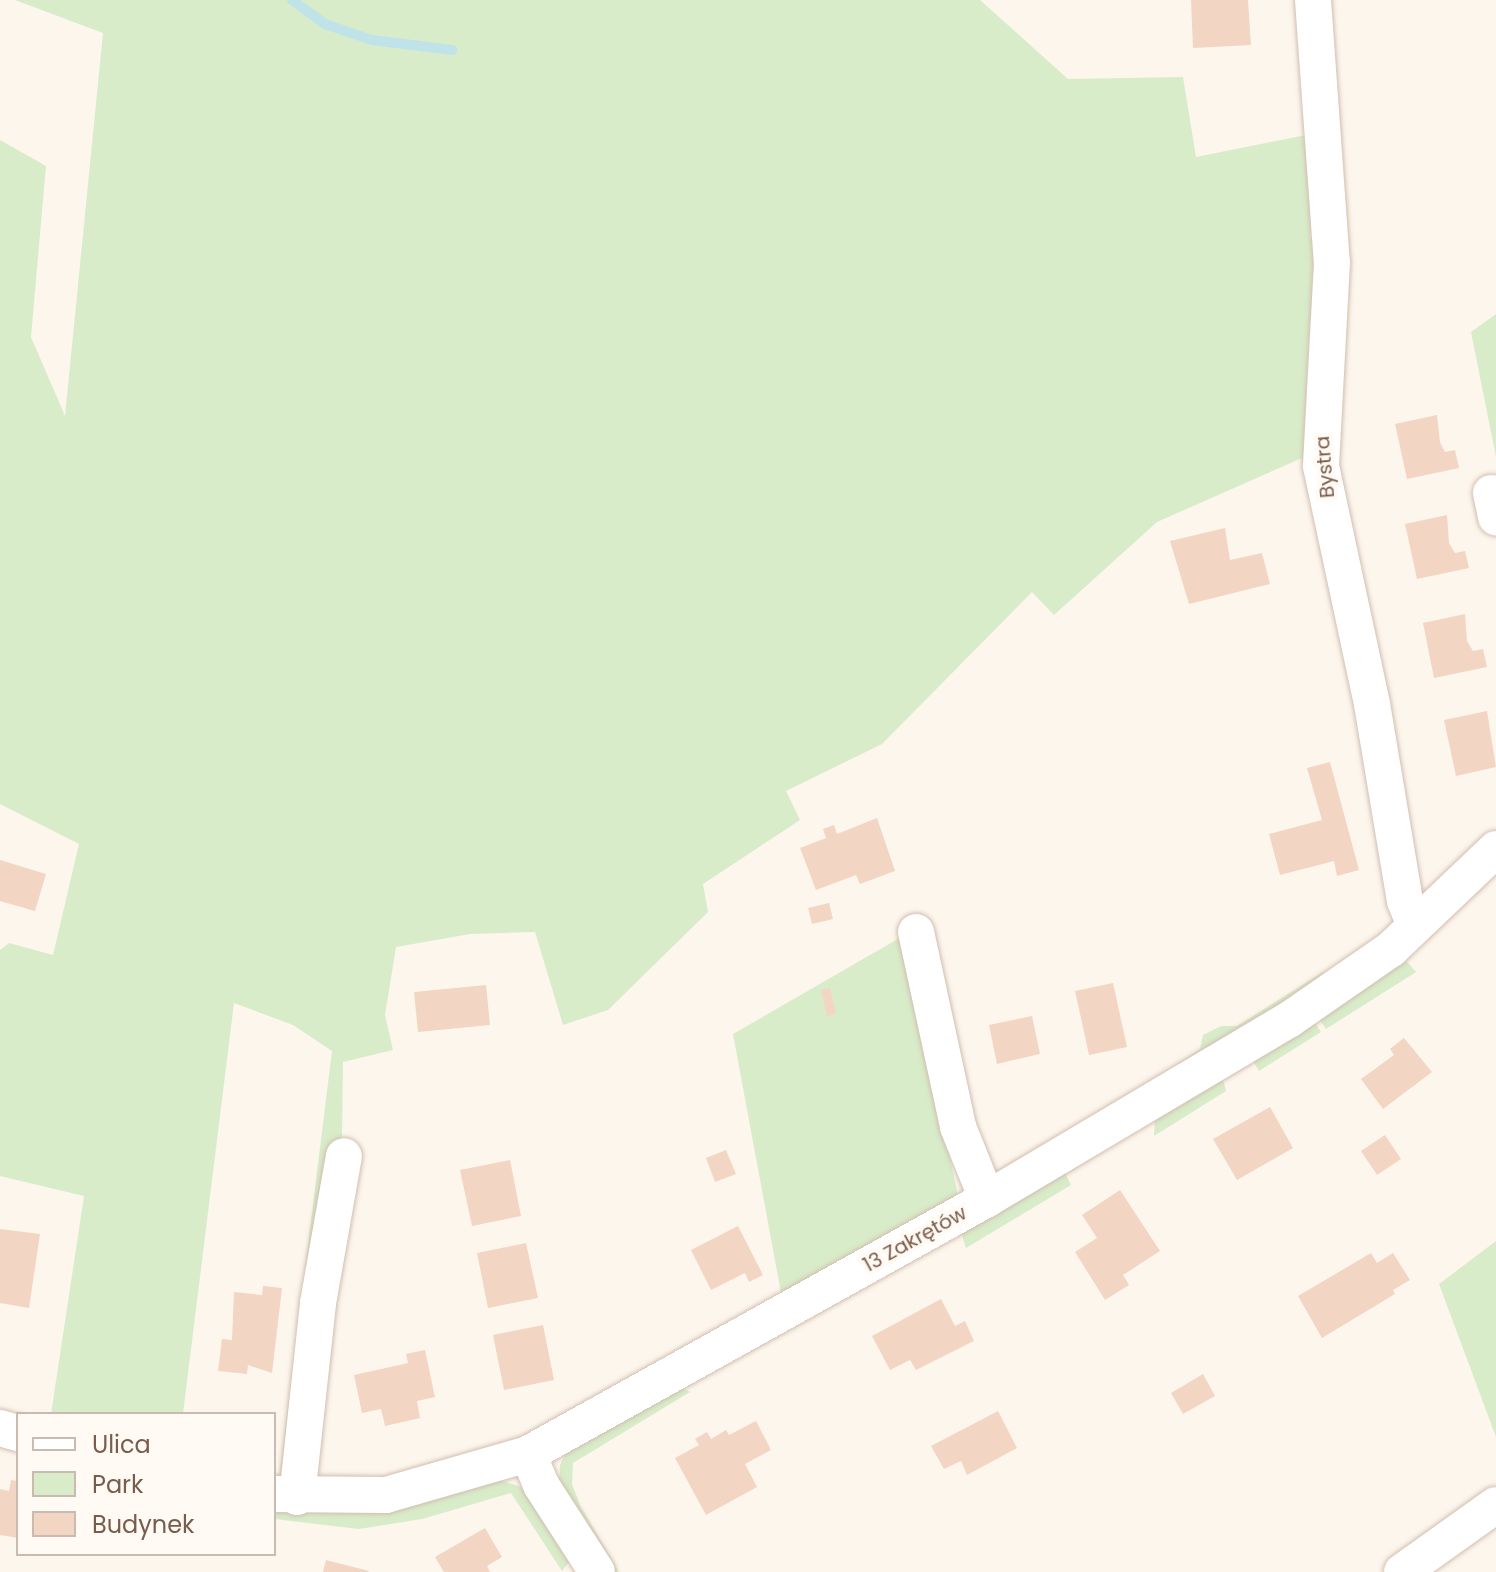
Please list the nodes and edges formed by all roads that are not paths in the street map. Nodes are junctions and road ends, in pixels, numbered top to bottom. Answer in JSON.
{"nodes":[{"id":1,"x":1313,"y":0,"type":"edge"},
{"id":2,"x":1496,"y":849,"type":"edge"},
{"id":3,"x":1415,"y":926,"type":"junction"},
{"id":4,"x":916,"y":932,"type":"dead end"},
{"id":5,"x":344,"y":1156,"type":"dead end"},
{"id":6,"x":987,"y":1199,"type":"junction"},
{"id":7,"x":528,"y":1454,"type":"junction"},
{"id":8,"x":286,"y":1496,"type":"edge"},
{"id":9,"x":1496,"y":1505,"type":"edge"},
{"id":10,"x":597,"y":1572,"type":"edge"},
{"id":11,"x":1402,"y":1572,"type":"edge"}],
"edges":[{"from":1,"to":3,"type":"street","name":"Bystra"},
{"from":2,"to":3,"type":"street","name":"13 Zakrętów"},
{"from":3,"to":6,"type":"street","name":"13 Zakrętów"},
{"from":4,"to":6,"type":"street"},
{"from":5,"to":8,"type":"street"},
{"from":6,"to":7,"type":"street","name":"13 Zakrętów"},
{"from":7,"to":8,"type":"street","name":"13 Zakrętów"},
{"from":7,"to":10,"type":"street"},
{"from":9,"to":11,"type":"street"}]}
